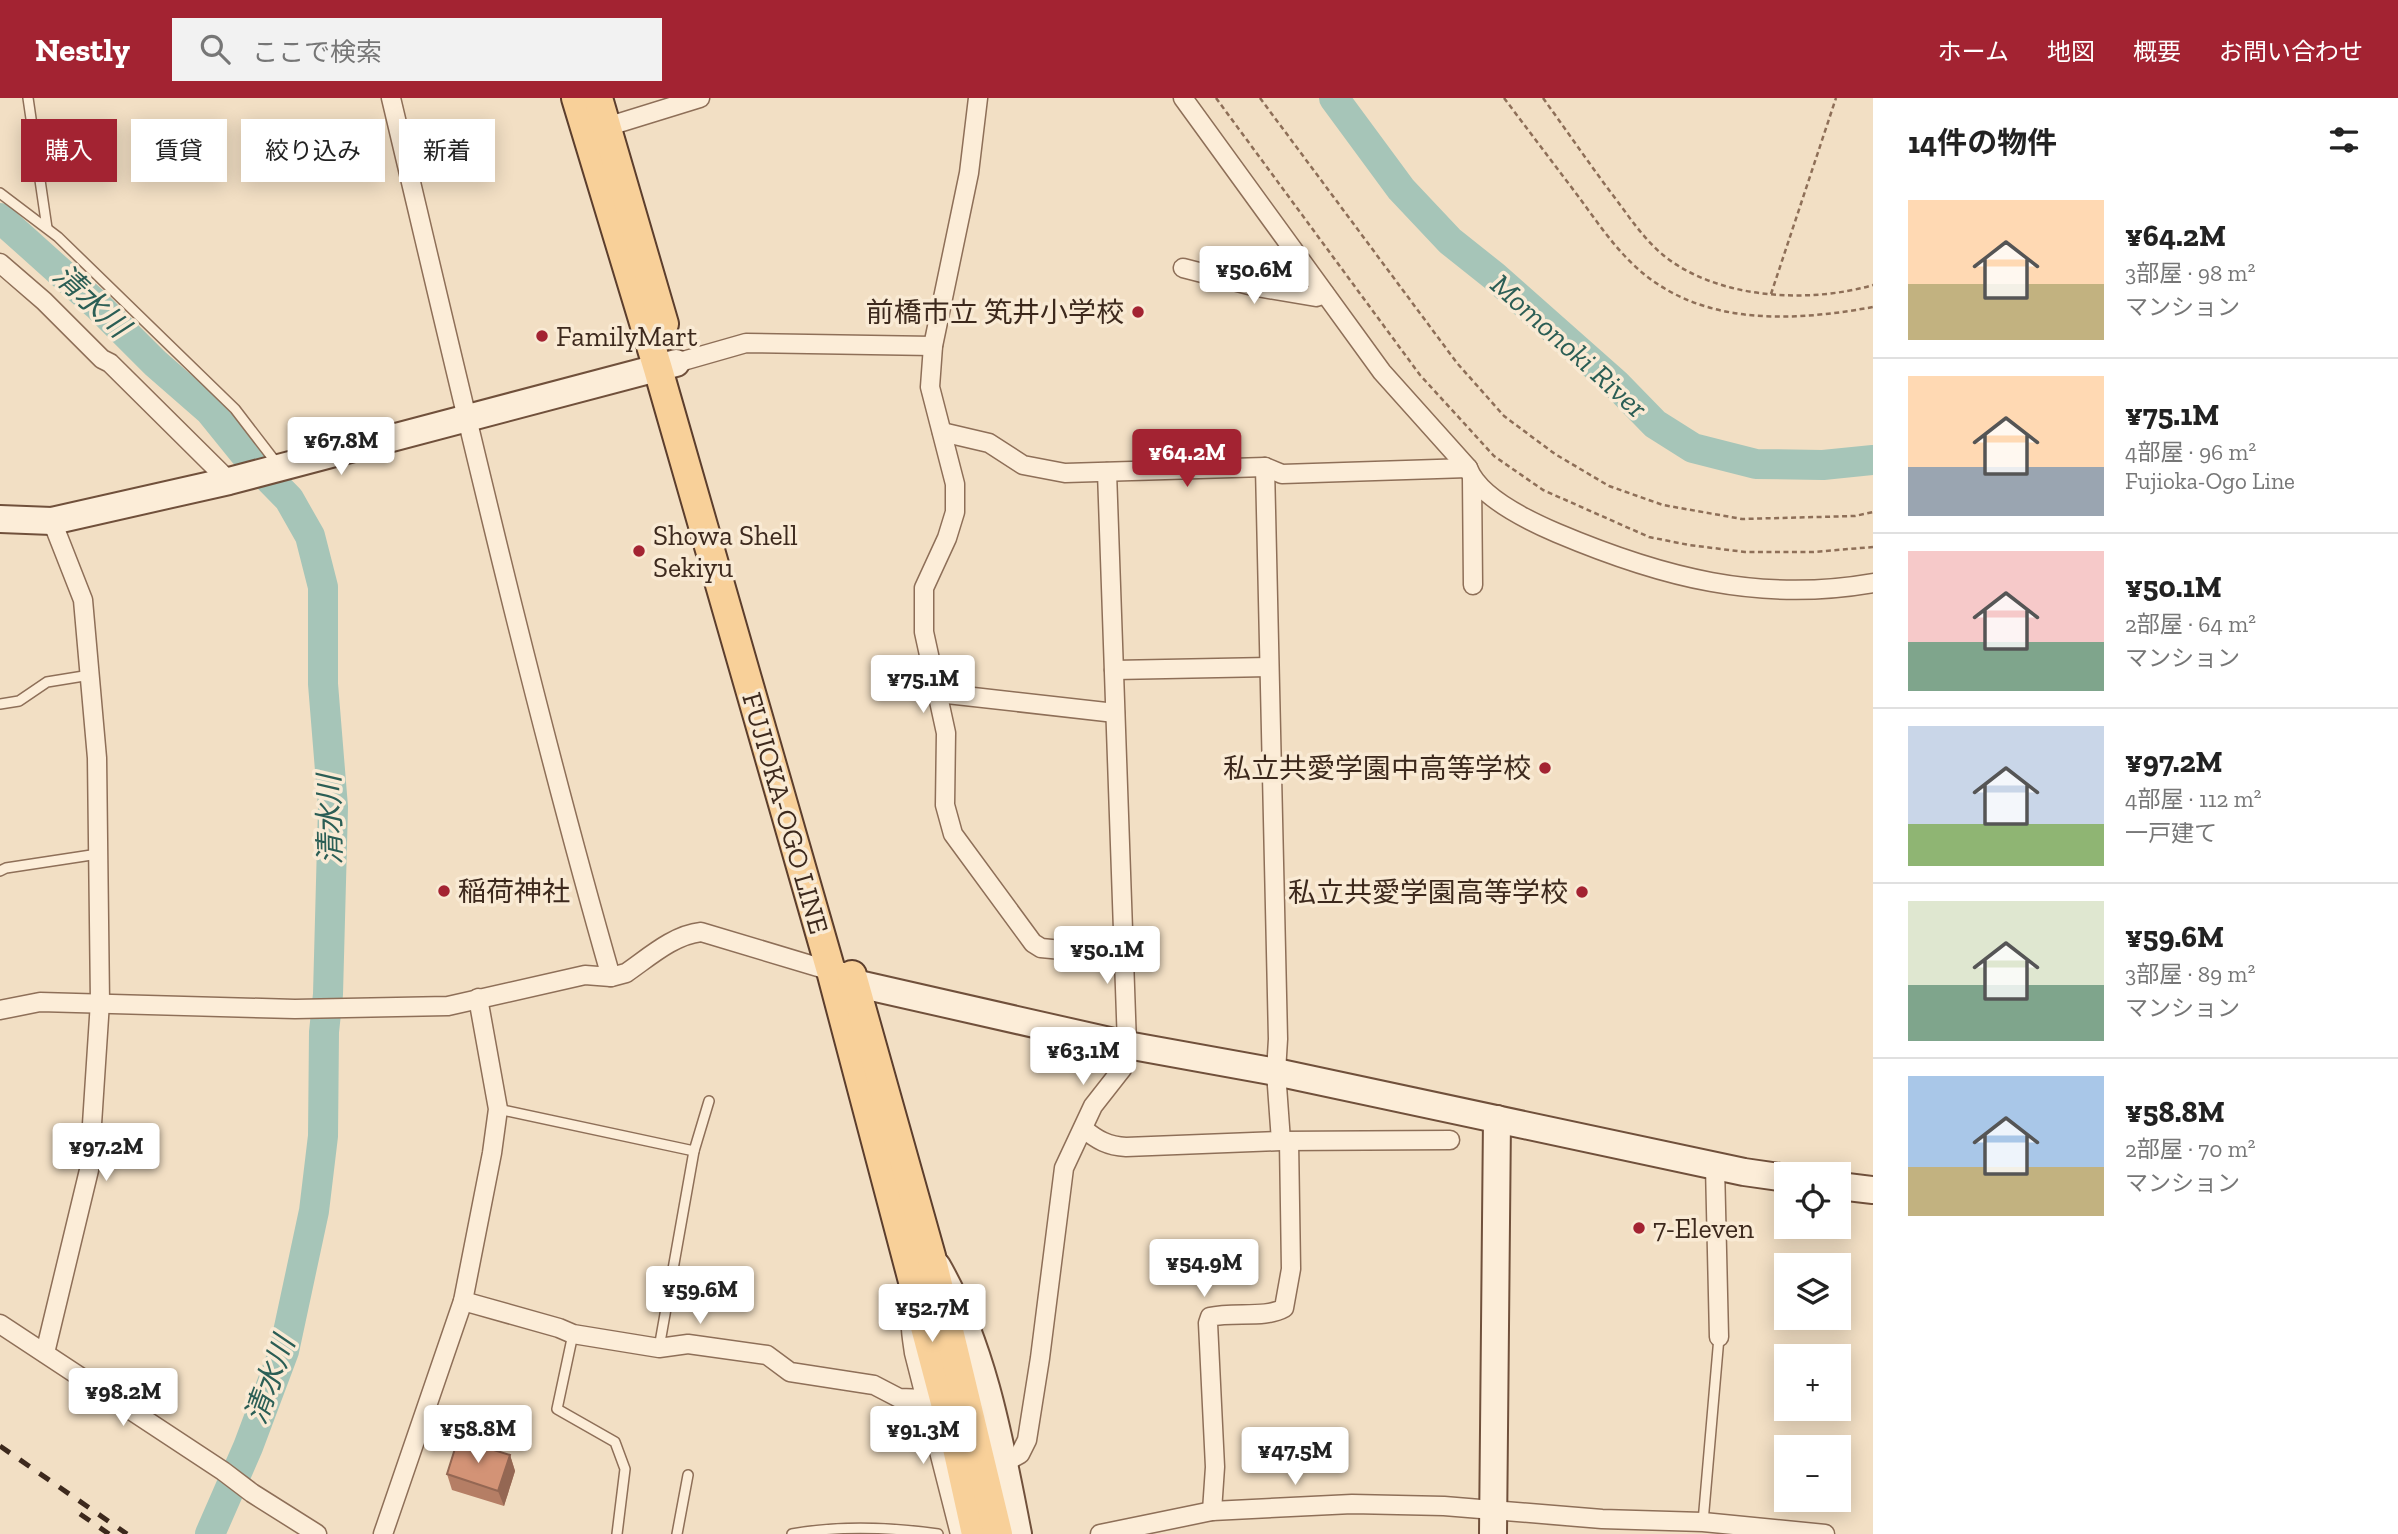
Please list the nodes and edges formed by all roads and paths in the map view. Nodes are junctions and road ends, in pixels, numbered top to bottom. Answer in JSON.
{"nodes":[{"id":1,"x":28,"y":98,"type":"edge"},
{"id":2,"x":391,"y":98,"type":"edge"},
{"id":3,"x":576,"y":98,"type":"edge"},
{"id":4,"x":598,"y":98,"type":"edge"},
{"id":5,"x":700,"y":98,"type":"edge"},
{"id":6,"x":978,"y":98,"type":"edge"},
{"id":7,"x":1183,"y":98,"type":"edge"},
{"id":8,"x":1216,"y":98,"type":"edge"},
{"id":9,"x":1260,"y":98,"type":"edge"},
{"id":10,"x":1504,"y":98,"type":"edge"},
{"id":11,"x":1543,"y":98,"type":"edge"},
{"id":12,"x":1836,"y":98,"type":"edge"},
{"id":13,"x":606,"y":127,"type":"junction"},
{"id":14,"x":0,"y":193,"type":"edge"},
{"id":15,"x":47,"y":228,"type":"junction"},
{"id":16,"x":0,"y":263,"type":"edge"},
{"id":17,"x":1184,"y":268,"type":"dead end"},
{"id":18,"x":1873,"y":285,"type":"edge"},
{"id":19,"x":1325,"y":295,"type":"junction"},
{"id":20,"x":1771,"y":295,"type":"junction"},
{"id":21,"x":1873,"y":307,"type":"edge"},
{"id":22,"x":933,"y":346,"type":"junction"},
{"id":23,"x":667,"y":366,"type":"junction"},
{"id":24,"x":467,"y":419,"type":"junction"},
{"id":25,"x":943,"y":432,"type":"junction"},
{"id":26,"x":1265,"y":467,"type":"junction"},
{"id":27,"x":281,"y":468,"type":"junction"},
{"id":28,"x":1107,"y":472,"type":"junction"},
{"id":29,"x":1470,"y":473,"type":"junction"},
{"id":30,"x":229,"y":481,"type":"junction"},
{"id":31,"x":1873,"y":512,"type":"edge"},
{"id":32,"x":0,"y":519,"type":"edge"},
{"id":33,"x":52,"y":521,"type":"junction"},
{"id":34,"x":1873,"y":547,"type":"edge"},
{"id":35,"x":1873,"y":583,"type":"edge"},
{"id":36,"x":1474,"y":585,"type":"dead end"},
{"id":37,"x":1269,"y":667,"type":"junction"},
{"id":38,"x":1114,"y":670,"type":"junction"},
{"id":39,"x":90,"y":675,"type":"junction"},
{"id":40,"x":938,"y":693,"type":"junction"},
{"id":41,"x":0,"y":704,"type":"edge"},
{"id":42,"x":1115,"y":713,"type":"junction"},
{"id":43,"x":98,"y":855,"type":"junction"},
{"id":44,"x":0,"y":871,"type":"edge"},
{"id":45,"x":1125,"y":956,"type":"junction"},
{"id":46,"x":611,"y":977,"type":"junction"},
{"id":47,"x":843,"y":977,"type":"junction"},
{"id":48,"x":478,"y":998,"type":"junction"},
{"id":49,"x":100,"y":1002,"type":"junction"},
{"id":50,"x":0,"y":1010,"type":"edge"},
{"id":51,"x":1127,"y":1045,"type":"junction"},
{"id":52,"x":1276,"y":1072,"type":"junction"},
{"id":53,"x":709,"y":1101,"type":"dead end"},
{"id":54,"x":498,"y":1109,"type":"junction"},
{"id":55,"x":1497,"y":1119,"type":"junction"},
{"id":56,"x":1084,"y":1129,"type":"junction"},
{"id":57,"x":1450,"y":1140,"type":"dead end"},
{"id":58,"x":1285,"y":1141,"type":"junction"},
{"id":59,"x":694,"y":1151,"type":"junction"},
{"id":60,"x":1715,"y":1166,"type":"junction"},
{"id":61,"x":1774,"y":1176,"type":"edge"},
{"id":62,"x":1851,"y":1187,"type":"edge"},
{"id":63,"x":1873,"y":1190,"type":"edge"},
{"id":64,"x":932,"y":1256,"type":"junction"},
{"id":65,"x":918,"y":1296,"type":"junction"},
{"id":66,"x":463,"y":1301,"type":"junction"},
{"id":67,"x":0,"y":1324,"type":"edge"},
{"id":68,"x":573,"y":1334,"type":"junction"},
{"id":69,"x":1719,"y":1337,"type":"joint"},
{"id":70,"x":659,"y":1348,"type":"junction"},
{"id":71,"x":45,"y":1353,"type":"junction"},
{"id":72,"x":925,"y":1394,"type":"junction"},
{"id":73,"x":1004,"y":1463,"type":"junction"},
{"id":74,"x":688,"y":1475,"type":"dead end"},
{"id":75,"x":1212,"y":1511,"type":"junction"},
{"id":76,"x":1493,"y":1522,"type":"edge"},
{"id":77,"x":1703,"y":1522,"type":"junction"},
{"id":78,"x":825,"y":1531,"type":"edge"},
{"id":79,"x":317,"y":1534,"type":"edge"},
{"id":80,"x":383,"y":1534,"type":"edge"},
{"id":81,"x":617,"y":1534,"type":"edge"},
{"id":82,"x":677,"y":1534,"type":"edge"},
{"id":83,"x":792,"y":1534,"type":"edge"},
{"id":84,"x":938,"y":1534,"type":"edge"},
{"id":85,"x":960,"y":1534,"type":"edge"},
{"id":86,"x":976,"y":1534,"type":"edge"},
{"id":87,"x":998,"y":1534,"type":"edge"},
{"id":88,"x":1018,"y":1534,"type":"edge"},
{"id":89,"x":1101,"y":1534,"type":"edge"},
{"id":90,"x":1825,"y":1534,"type":"edge"}],
"edges":[{"from":1,"to":15,"type":"lane"},
{"from":2,"to":24,"type":"street"},
{"from":3,"to":23,"type":"main road","name":"FUJIOKA-OGO LINE"},
{"from":4,"to":13,"type":"main road","name":"FUJIOKA-OGO LINE"},
{"from":5,"to":13,"type":"street"},
{"from":6,"to":22,"type":"street"},
{"from":7,"to":19,"type":"street"},
{"from":8,"to":34,"type":"path"},
{"from":9,"to":31,"type":"path"},
{"from":10,"to":21,"type":"path"},
{"from":11,"to":20,"type":"path"},
{"from":12,"to":20,"type":"path"},
{"from":13,"to":23,"type":"main road","name":"FUJIOKA-OGO LINE"},
{"from":14,"to":15,"type":"lane"},
{"from":15,"to":27,"type":"lane"},
{"from":16,"to":30,"type":"street"},
{"from":17,"to":19,"type":"street"},
{"from":18,"to":20,"type":"path"},
{"from":19,"to":29,"type":"street"},
{"from":22,"to":23,"type":"street"},
{"from":22,"to":25,"type":"street"},
{"from":23,"to":24,"type":"street"},
{"from":23,"to":47,"type":"main road","name":"FUJIOKA-OGO LINE"},
{"from":24,"to":27,"type":"street"},
{"from":24,"to":46,"type":"street"},
{"from":25,"to":28,"type":"street"},
{"from":25,"to":40,"type":"street"},
{"from":26,"to":28,"type":"street"},
{"from":26,"to":29,"type":"street"},
{"from":26,"to":37,"type":"street"},
{"from":27,"to":30,"type":"street"},
{"from":28,"to":38,"type":"street"},
{"from":29,"to":35,"type":"street"},
{"from":29,"to":36,"type":"street"},
{"from":30,"to":33,"type":"street"},
{"from":32,"to":33,"type":"street"},
{"from":33,"to":39,"type":"street"},
{"from":37,"to":38,"type":"street"},
{"from":37,"to":52,"type":"street"},
{"from":38,"to":42,"type":"street"},
{"from":39,"to":41,"type":"lane"},
{"from":39,"to":43,"type":"street"},
{"from":40,"to":42,"type":"street"},
{"from":40,"to":45,"type":"street"},
{"from":42,"to":45,"type":"street"},
{"from":43,"to":44,"type":"lane"},
{"from":43,"to":49,"type":"street"},
{"from":45,"to":51,"type":"street"},
{"from":46,"to":47,"type":"street"},
{"from":46,"to":48,"type":"street"},
{"from":47,"to":51,"type":"street"},
{"from":47,"to":64,"type":"main road","name":"FUJIOKA-OGO LINE"},
{"from":47,"to":65,"type":"main road","name":"FUJIOKA-OGO LINE"},
{"from":48,"to":49,"type":"street"},
{"from":48,"to":54,"type":"street"},
{"from":49,"to":50,"type":"street"},
{"from":49,"to":71,"type":"street"},
{"from":51,"to":52,"type":"street"},
{"from":51,"to":56,"type":"street"},
{"from":52,"to":55,"type":"street"},
{"from":52,"to":58,"type":"street"},
{"from":53,"to":59,"type":"lane"},
{"from":54,"to":59,"type":"lane"},
{"from":54,"to":66,"type":"street"},
{"from":55,"to":60,"type":"street"},
{"from":55,"to":76,"type":"street"},
{"from":56,"to":58,"type":"street"},
{"from":56,"to":73,"type":"street"},
{"from":57,"to":58,"type":"street"},
{"from":58,"to":75,"type":"street"},
{"from":59,"to":70,"type":"lane"},
{"from":60,"to":61,"type":"street"},
{"from":60,"to":69,"type":"street"},
{"from":62,"to":63,"type":"street"},
{"from":64,"to":73,"type":"street"},
{"from":64,"to":87,"type":"main road","name":"FUJIOKA-OGO LINE"},
{"from":65,"to":72,"type":"street"},
{"from":65,"to":86,"type":"main road","name":"FUJIOKA-OGO LINE"},
{"from":66,"to":68,"type":"street"},
{"from":66,"to":80,"type":"street"},
{"from":67,"to":71,"type":"street"},
{"from":68,"to":70,"type":"street"},
{"from":68,"to":81,"type":"lane"},
{"from":69,"to":77,"type":"lane"},
{"from":70,"to":72,"type":"street"},
{"from":71,"to":79,"type":"street"},
{"from":72,"to":85,"type":"street"},
{"from":73,"to":88,"type":"street"},
{"from":74,"to":82,"type":"lane"},
{"from":75,"to":76,"type":"street"},
{"from":75,"to":89,"type":"street"},
{"from":76,"to":77,"type":"street"},
{"from":77,"to":90,"type":"street"},
{"from":78,"to":83,"type":"lane"},
{"from":78,"to":84,"type":"lane"}]}
